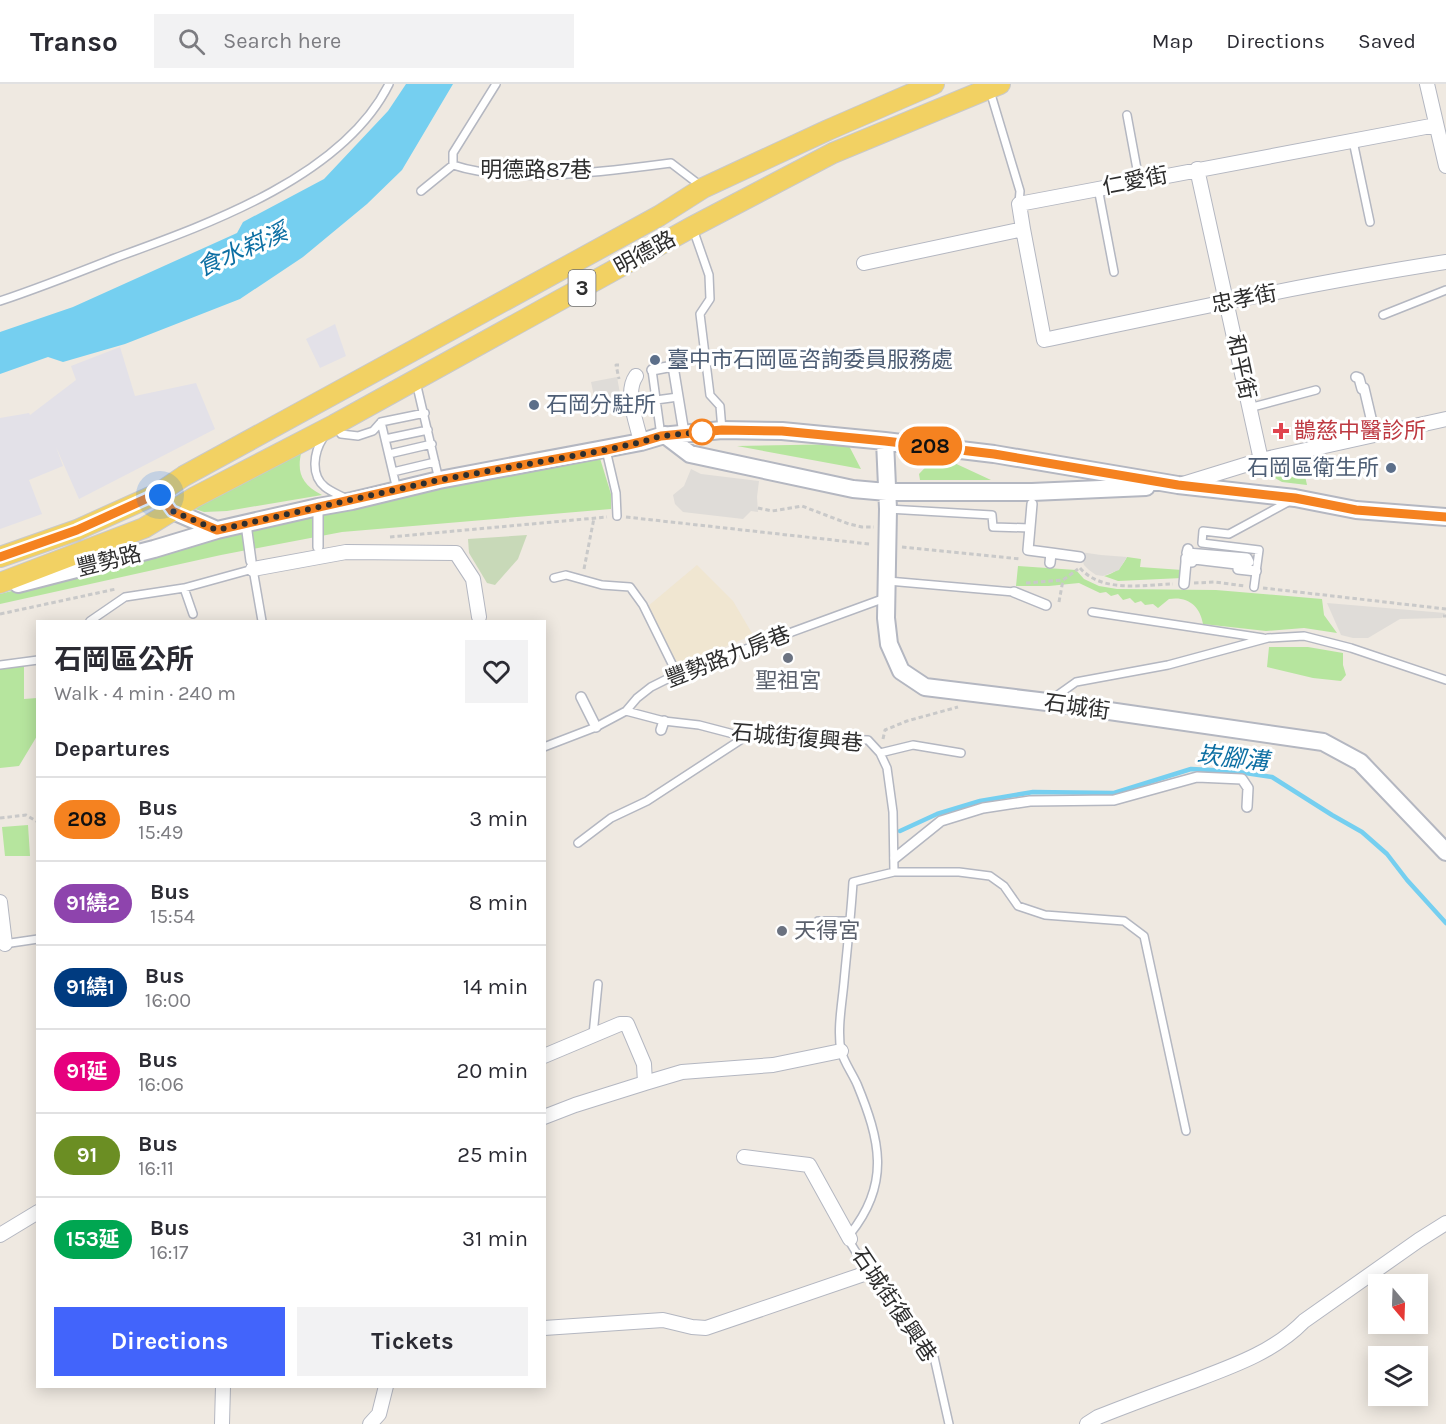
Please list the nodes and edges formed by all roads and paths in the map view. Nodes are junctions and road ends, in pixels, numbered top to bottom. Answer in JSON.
{"nodes":[{"id":1,"x":389,"y":84,"type":"edge"},
{"id":2,"x":496,"y":84,"type":"edge"},
{"id":3,"x":934,"y":84,"type":"edge"},
{"id":4,"x":1427,"y":84,"type":"edge"},
{"id":5,"x":993,"y":85,"type":"edge"},
{"id":6,"x":1127,"y":115,"type":"dead end"},
{"id":7,"x":1436,"y":124,"type":"junction"},
{"id":8,"x":1353,"y":141,"type":"junction"},
{"id":9,"x":453,"y":165,"type":"junction"},
{"id":10,"x":1446,"y":166,"type":"edge"},
{"id":11,"x":1197,"y":169,"type":"junction"},
{"id":12,"x":1139,"y":180,"type":"junction"},
{"id":13,"x":704,"y":188,"type":"junction"},
{"id":14,"x":1098,"y":188,"type":"junction"},
{"id":15,"x":421,"y":191,"type":"dead end"},
{"id":16,"x":1019,"y":204,"type":"junction"},
{"id":17,"x":1370,"y":222,"type":"dead end"},
{"id":18,"x":692,"y":226,"type":"junction"},
{"id":19,"x":1023,"y":230,"type":"junction"},
{"id":20,"x":1446,"y":262,"type":"edge"},
{"id":21,"x":864,"y":263,"type":"dead end"},
{"id":22,"x":1114,"y":272,"type":"dead end"},
{"id":23,"x":1446,"y":290,"type":"edge"},
{"id":24,"x":0,"y":301,"type":"edge"},
{"id":25,"x":1226,"y":302,"type":"junction"},
{"id":26,"x":1383,"y":315,"type":"dead end"},
{"id":27,"x":652,"y":370,"type":"joint"},
{"id":28,"x":636,"y":376,"type":"dead end"},
{"id":29,"x":1356,"y":377,"type":"dead end"},
{"id":30,"x":416,"y":380,"type":"junction"},
{"id":31,"x":1316,"y":390,"type":"dead end"},
{"id":32,"x":678,"y":397,"type":"junction"},
{"id":33,"x":656,"y":400,"type":"junction"},
{"id":34,"x":1249,"y":408,"type":"junction"},
{"id":35,"x":425,"y":413,"type":"junction"},
{"id":36,"x":1446,"y":419,"type":"edge"},
{"id":37,"x":381,"y":422,"type":"junction"},
{"id":38,"x":334,"y":425,"type":"junction"},
{"id":39,"x":428,"y":428,"type":"junction"},
{"id":40,"x":722,"y":430,"type":"junction"},
{"id":41,"x":684,"y":433,"type":"junction"},
{"id":42,"x":1375,"y":435,"type":"junction"},
{"id":43,"x":663,"y":436,"type":"junction"},
{"id":44,"x":385,"y":437,"type":"junction"},
{"id":45,"x":885,"y":441,"type":"junction"},
{"id":46,"x":641,"y":442,"type":"junction"},
{"id":47,"x":432,"y":446,"type":"junction"},
{"id":48,"x":606,"y":450,"type":"junction"},
{"id":49,"x":389,"y":456,"type":"junction"},
{"id":50,"x":1261,"y":460,"type":"junction"},
{"id":51,"x":435,"y":462,"type":"junction"},
{"id":52,"x":393,"y":472,"type":"junction"},
{"id":53,"x":439,"y":480,"type":"junction"},
{"id":54,"x":1178,"y":485,"type":"junction"},
{"id":55,"x":397,"y":491,"type":"junction"},
{"id":56,"x":886,"y":492,"type":"junction"},
{"id":57,"x":159,"y":493,"type":"junction"},
{"id":58,"x":1295,"y":498,"type":"junction"},
{"id":59,"x":352,"y":501,"type":"junction"},
{"id":60,"x":1032,"y":504,"type":"dead end"},
{"id":61,"x":318,"y":507,"type":"junction"},
{"id":62,"x":758,"y":508,"type":"dead end"},
{"id":63,"x":172,"y":511,"type":"junction"},
{"id":64,"x":617,"y":516,"type":"joint"},
{"id":65,"x":888,"y":517,"type":"junction"},
{"id":66,"x":1446,"y":517,"type":"edge"},
{"id":67,"x":594,"y":518,"type":"dead end"},
{"id":68,"x":246,"y":524,"type":"junction"},
{"id":69,"x":1033,"y":524,"type":"junction"},
{"id":70,"x":217,"y":530,"type":"junction"},
{"id":71,"x":869,"y":544,"type":"dead end"},
{"id":72,"x":1188,"y":549,"type":"dead end"},
{"id":73,"x":314,"y":551,"type":"junction"},
{"id":74,"x":0,"y":557,"type":"edge"},
{"id":75,"x":1080,"y":557,"type":"dead end"},
{"id":76,"x":1186,"y":562,"type":"junction"},
{"id":77,"x":252,"y":565,"type":"junction"},
{"id":78,"x":1080,"y":568,"type":"dead end"},
{"id":79,"x":1256,"y":571,"type":"junction"},
{"id":80,"x":1099,"y":575,"type":"dead end"},
{"id":81,"x":554,"y":578,"type":"dead end"},
{"id":82,"x":582,"y":580,"type":"junction"},
{"id":83,"x":1063,"y":580,"type":"junction"},
{"id":84,"x":1098,"y":581,"type":"dead end"},
{"id":85,"x":0,"y":583,"type":"edge"},
{"id":86,"x":1184,"y":584,"type":"dead end"},
{"id":87,"x":1254,"y":587,"type":"dead end"},
{"id":88,"x":0,"y":588,"type":"edge"},
{"id":89,"x":184,"y":588,"type":"junction"},
{"id":90,"x":887,"y":589,"type":"junction"},
{"id":91,"x":1014,"y":592,"type":"junction"},
{"id":92,"x":1059,"y":602,"type":"dead end"},
{"id":93,"x":1046,"y":605,"type":"dead end"},
{"id":94,"x":1092,"y":612,"type":"dead end"},
{"id":95,"x":193,"y":614,"type":"dead end"},
{"id":96,"x":479,"y":617,"type":"dead end"},
{"id":97,"x":91,"y":620,"type":"edge"},
{"id":98,"x":261,"y":620,"type":"edge"},
{"id":99,"x":1268,"y":639,"type":"junction"},
{"id":100,"x":36,"y":660,"type":"edge"},
{"id":101,"x":0,"y":665,"type":"edge"},
{"id":102,"x":677,"y":674,"type":"junction"},
{"id":103,"x":1446,"y":680,"type":"edge"},
{"id":104,"x":976,"y":694,"type":"junction"},
{"id":105,"x":581,"y":697,"type":"dead end"},
{"id":106,"x":1047,"y":702,"type":"junction"},
{"id":107,"x":626,"y":711,"type":"junction"},
{"id":108,"x":596,"y":727,"type":"junction"},
{"id":109,"x":746,"y":737,"type":"junction"},
{"id":110,"x":546,"y":746,"type":"edge"},
{"id":111,"x":880,"y":753,"type":"junction"},
{"id":112,"x":961,"y":753,"type":"dead end"},
{"id":113,"x":1247,"y":807,"type":"dead end"},
{"id":114,"x":0,"y":818,"type":"edge"},
{"id":115,"x":36,"y":821,"type":"edge"},
{"id":116,"x":578,"y":843,"type":"dead end"},
{"id":117,"x":1446,"y":852,"type":"edge"},
{"id":118,"x":895,"y":858,"type":"junction"},
{"id":119,"x":894,"y":873,"type":"junction"},
{"id":120,"x":0,"y":902,"type":"edge"},
{"id":121,"x":818,"y":921,"type":"dead end"},
{"id":122,"x":850,"y":921,"type":"junction"},
{"id":123,"x":36,"y":939,"type":"edge"},
{"id":124,"x":3,"y":944,"type":"edge"},
{"id":125,"x":598,"y":984,"type":"dead end"},
{"id":126,"x":593,"y":1036,"type":"junction"},
{"id":127,"x":841,"y":1052,"type":"junction"},
{"id":128,"x":546,"y":1055,"type":"edge"},
{"id":129,"x":645,"y":1083,"type":"junction"},
{"id":130,"x":546,"y":1116,"type":"edge"},
{"id":131,"x":1186,"y":1131,"type":"dead end"},
{"id":132,"x":744,"y":1157,"type":"dead end"},
{"id":133,"x":36,"y":1213,"type":"edge"},
{"id":134,"x":1446,"y":1223,"type":"edge"},
{"id":135,"x":0,"y":1235,"type":"edge"},
{"id":136,"x":850,"y":1239,"type":"junction"},
{"id":137,"x":870,"y":1272,"type":"junction"},
{"id":138,"x":546,"y":1328,"type":"edge"},
{"id":139,"x":223,"y":1388,"type":"edge"},
{"id":140,"x":386,"y":1388,"type":"edge"},
{"id":141,"x":222,"y":1424,"type":"edge"},
{"id":142,"x":369,"y":1424,"type":"edge"},
{"id":143,"x":950,"y":1424,"type":"edge"},
{"id":144,"x":1087,"y":1424,"type":"edge"}],
"edges":[{"from":1,"to":24,"type":"lane"},
{"from":2,"to":9,"type":"lane","name":"明德路87巷"},
{"from":3,"to":13,"type":"main road","name":"明德路","number":"3"},
{"from":4,"to":7,"type":"street"},
{"from":5,"to":16,"type":"lane"},
{"from":5,"to":18,"type":"main road","name":"明德路","number":"3"},
{"from":6,"to":12,"type":"lane"},
{"from":7,"to":8,"type":"street","name":"仁愛街"},
{"from":7,"to":10,"type":"street"},
{"from":8,"to":11,"type":"street","name":"仁愛街"},
{"from":8,"to":17,"type":"lane"},
{"from":9,"to":13,"type":"lane","name":"明德路87巷"},
{"from":9,"to":15,"type":"lane"},
{"from":11,"to":12,"type":"street","name":"仁愛街"},
{"from":11,"to":25,"type":"street","name":"和平街"},
{"from":12,"to":14,"type":"street","name":"仁愛街"},
{"from":13,"to":57,"type":"main road","name":"明德路","number":"3"},
{"from":14,"to":16,"type":"street","name":"仁愛街"},
{"from":14,"to":22,"type":"lane"},
{"from":16,"to":19,"type":"street"},
{"from":18,"to":30,"type":"main road","name":"明德路","number":"3"},
{"from":18,"to":40,"type":"lane"},
{"from":19,"to":21,"type":"street"},
{"from":19,"to":25,"type":"street","name":"忠孝街"},
{"from":20,"to":25,"type":"street","name":"忠孝街"},
{"from":23,"to":26,"type":"lane"},
{"from":25,"to":34,"type":"street","name":"和平街"},
{"from":27,"to":32,"type":"street"},
{"from":27,"to":33,"type":"lane"},
{"from":28,"to":46,"type":"street"},
{"from":29,"to":42,"type":"street"},
{"from":30,"to":35,"type":"lane"},
{"from":30,"to":38,"type":"main road","name":"明德路","number":"3"},
{"from":31,"to":34,"type":"lane"},
{"from":32,"to":33,"type":"lane"},
{"from":32,"to":41,"type":"street"},
{"from":33,"to":43,"type":"lane"},
{"from":34,"to":50,"type":"street","name":"和平街"},
{"from":35,"to":37,"type":"lane"},
{"from":35,"to":39,"type":"lane"},
{"from":36,"to":42,"type":"street"},
{"from":37,"to":38,"type":"lane"},
{"from":37,"to":44,"type":"lane"},
{"from":38,"to":59,"type":"lane"},
{"from":38,"to":63,"type":"main road","name":"明德路","number":"3"},
{"from":39,"to":44,"type":"lane"},
{"from":39,"to":47,"type":"lane"},
{"from":40,"to":41,"type":"street","name":"豐勢路"},
{"from":40,"to":45,"type":"street","name":"豐勢路"},
{"from":41,"to":43,"type":"street","name":"豐勢路"},
{"from":42,"to":50,"type":"street"},
{"from":43,"to":46,"type":"street","name":"豐勢路"},
{"from":43,"to":56,"type":"street"},
{"from":44,"to":49,"type":"lane"},
{"from":45,"to":54,"type":"street","name":"豐勢路"},
{"from":45,"to":56,"type":"street","name":"石城街"},
{"from":46,"to":48,"type":"street","name":"豐勢路"},
{"from":47,"to":49,"type":"lane"},
{"from":47,"to":51,"type":"lane"},
{"from":48,"to":53,"type":"street","name":"豐勢路"},
{"from":48,"to":64,"type":"lane"},
{"from":49,"to":52,"type":"lane"},
{"from":50,"to":54,"type":"street"},
{"from":51,"to":52,"type":"lane"},
{"from":51,"to":53,"type":"lane"},
{"from":52,"to":55,"type":"lane"},
{"from":53,"to":55,"type":"street","name":"豐勢路"},
{"from":54,"to":56,"type":"street"},
{"from":54,"to":58,"type":"street","name":"豐勢路"},
{"from":55,"to":59,"type":"street","name":"豐勢路"},
{"from":56,"to":65,"type":"street","name":"石城街"},
{"from":57,"to":63,"type":"street"},
{"from":57,"to":74,"type":"main road","name":"豐勢路","number":"3"},
{"from":58,"to":66,"type":"street","name":"豐勢路"},
{"from":58,"to":79,"type":"lane"},
{"from":59,"to":61,"type":"street","name":"豐勢路"},
{"from":60,"to":69,"type":"street"},
{"from":61,"to":68,"type":"street","name":"豐勢路"},
{"from":61,"to":73,"type":"street"},
{"from":62,"to":65,"type":"path"},
{"from":63,"to":70,"type":"street"},
{"from":63,"to":85,"type":"main road","name":"豐勢路","number":"3"},
{"from":64,"to":71,"type":"path"},
{"from":65,"to":69,"type":"lane"},
{"from":65,"to":90,"type":"street","name":"石城街"},
{"from":67,"to":82,"type":"path"},
{"from":68,"to":70,"type":"street","name":"豐勢路"},
{"from":68,"to":77,"type":"street"},
{"from":69,"to":75,"type":"street"},
{"from":70,"to":88,"type":"street","name":"豐勢路"},
{"from":72,"to":76,"type":"street"},
{"from":73,"to":77,"type":"street"},
{"from":73,"to":96,"type":"street"},
{"from":76,"to":79,"type":"street"},
{"from":76,"to":86,"type":"street"},
{"from":77,"to":89,"type":"lane"},
{"from":77,"to":98,"type":"lane"},
{"from":78,"to":83,"type":"path"},
{"from":79,"to":87,"type":"lane"},
{"from":80,"to":84,"type":"path"},
{"from":81,"to":82,"type":"lane"},
{"from":82,"to":102,"type":"lane"},
{"from":83,"to":91,"type":"path"},
{"from":83,"to":92,"type":"path"},
{"from":89,"to":95,"type":"lane"},
{"from":89,"to":97,"type":"lane"},
{"from":90,"to":91,"type":"lane"},
{"from":90,"to":102,"type":"lane","name":"豐勢路九房巷"},
{"from":90,"to":104,"type":"street","name":"石城街"},
{"from":91,"to":93,"type":"street"},
{"from":94,"to":99,"type":"lane"},
{"from":99,"to":103,"type":"lane"},
{"from":99,"to":106,"type":"lane"},
{"from":100,"to":101,"type":"lane"},
{"from":102,"to":107,"type":"lane","name":"豐勢路九房巷"},
{"from":104,"to":106,"type":"street","name":"石城街"},
{"from":104,"to":111,"type":"path"},
{"from":105,"to":108,"type":"street"},
{"from":106,"to":117,"type":"street","name":"石城街"},
{"from":107,"to":108,"type":"lane","name":"豐勢路九房巷"},
{"from":107,"to":109,"type":"lane","name":"石城街復興巷"},
{"from":108,"to":110,"type":"lane","name":"豐勢路九房巷"},
{"from":109,"to":111,"type":"lane","name":"石城街復興巷"},
{"from":109,"to":116,"type":"lane"},
{"from":111,"to":112,"type":"lane"},
{"from":111,"to":118,"type":"lane","name":"石城街復興巷"},
{"from":113,"to":118,"type":"street"},
{"from":114,"to":115,"type":"path"},
{"from":118,"to":119,"type":"lane","name":"石城街復興巷"},
{"from":119,"to":122,"type":"lane","name":"石城街復興巷"},
{"from":119,"to":131,"type":"lane","name":"石城街復興巷"},
{"from":120,"to":124,"type":"street"},
{"from":121,"to":122,"type":"lane"},
{"from":122,"to":127,"type":"lane","name":"石城街復興巷"},
{"from":123,"to":124,"type":"lane"},
{"from":125,"to":126,"type":"lane"},
{"from":126,"to":128,"type":"street"},
{"from":126,"to":129,"type":"street"},
{"from":127,"to":129,"type":"street"},
{"from":127,"to":136,"type":"lane","name":"石城街復興巷"},
{"from":129,"to":130,"type":"street"},
{"from":132,"to":136,"type":"street"},
{"from":133,"to":135,"type":"street"},
{"from":134,"to":144,"type":"street"},
{"from":136,"to":137,"type":"lane","name":"石城街復興巷"},
{"from":137,"to":138,"type":"street"},
{"from":137,"to":143,"type":"lane","name":"石城街復興巷"},
{"from":139,"to":141,"type":"street"},
{"from":140,"to":142,"type":"street"}]}
